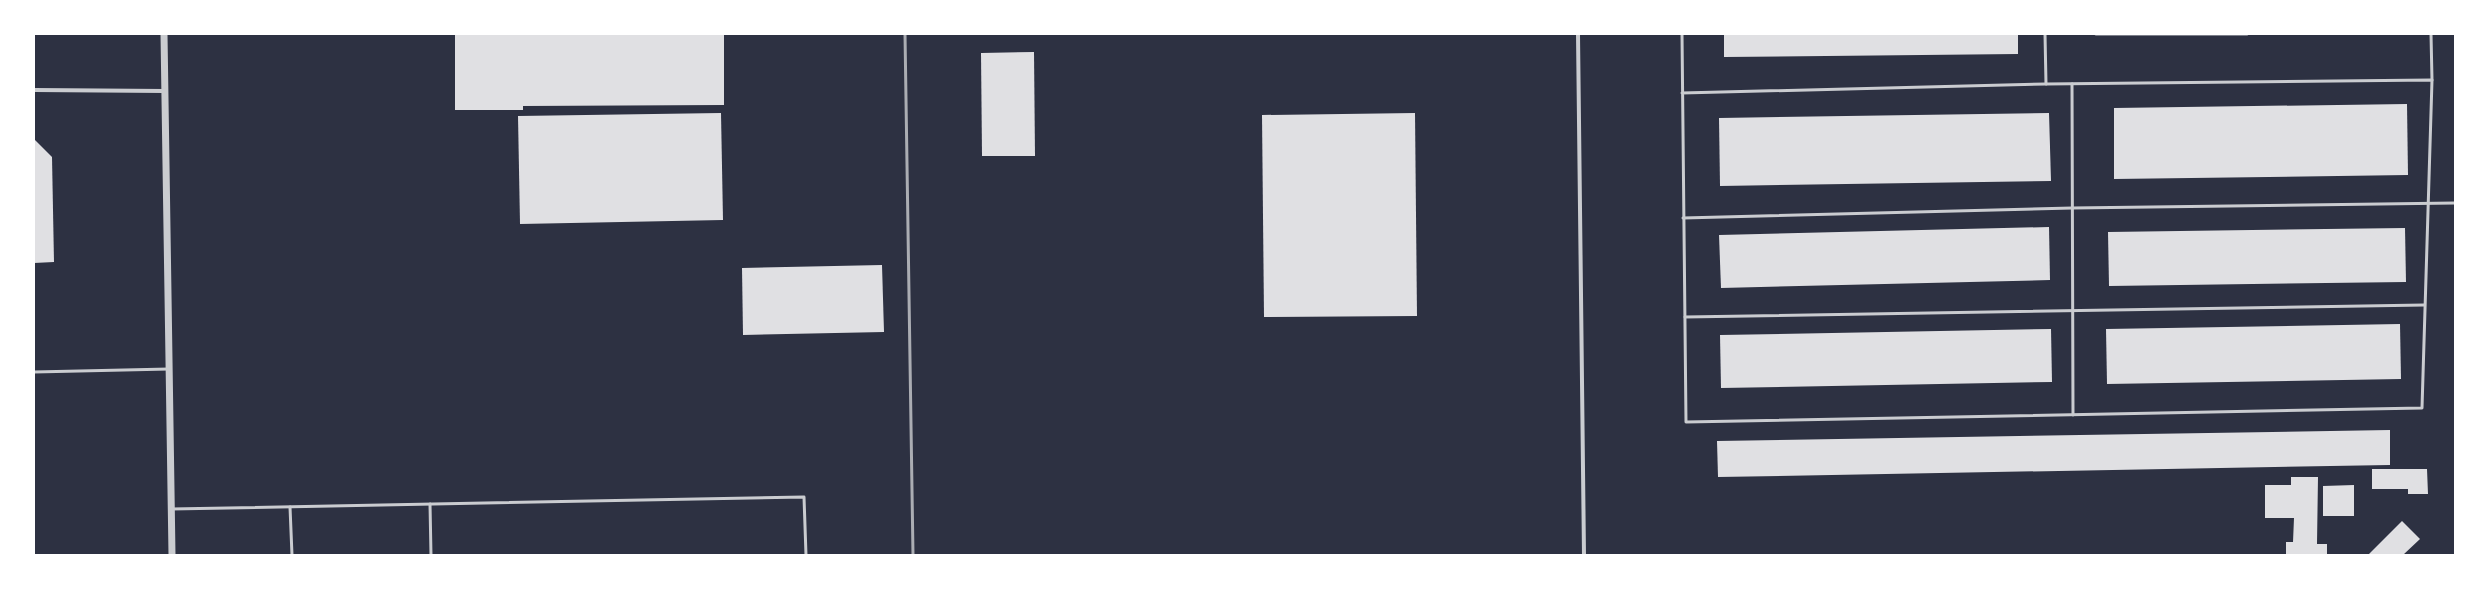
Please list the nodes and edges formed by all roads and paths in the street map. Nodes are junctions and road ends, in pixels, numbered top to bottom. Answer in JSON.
{"nodes":[{"id":1,"x":164,"y":34,"type":"edge"},
{"id":2,"x":1578,"y":34,"type":"edge"},
{"id":3,"x":1682,"y":34,"type":"edge"},
{"id":4,"x":2045,"y":34,"type":"edge"},
{"id":5,"x":2096,"y":34,"type":"edge"},
{"id":6,"x":2247,"y":34,"type":"edge"},
{"id":7,"x":2431,"y":34,"type":"edge"},
{"id":8,"x":2432,"y":80,"type":"junction"},
{"id":9,"x":2046,"y":84,"type":"junction"},
{"id":10,"x":2072,"y":84,"type":"junction"},
{"id":11,"x":34,"y":90,"type":"edge"},
{"id":12,"x":166,"y":91,"type":"junction"},
{"id":13,"x":1682,"y":93,"type":"junction"},
{"id":14,"x":2427,"y":202,"type":"junction"},
{"id":15,"x":2455,"y":203,"type":"edge"},
{"id":16,"x":2072,"y":208,"type":"junction"},
{"id":17,"x":1683,"y":218,"type":"junction"},
{"id":18,"x":2424,"y":305,"type":"junction"},
{"id":19,"x":2073,"y":312,"type":"junction"},
{"id":20,"x":1684,"y":317,"type":"junction"},
{"id":21,"x":169,"y":369,"type":"junction"},
{"id":22,"x":34,"y":372,"type":"edge"},
{"id":23,"x":2073,"y":415,"type":"junction"},
{"id":24,"x":430,"y":504,"type":"junction"},
{"id":25,"x":290,"y":507,"type":"junction"},
{"id":26,"x":171,"y":509,"type":"junction"},
{"id":27,"x":172,"y":555,"type":"edge"},
{"id":28,"x":292,"y":555,"type":"edge"},
{"id":29,"x":431,"y":555,"type":"edge"},
{"id":30,"x":806,"y":555,"type":"edge"},
{"id":31,"x":1584,"y":555,"type":"edge"}],
"edges":[{"from":1,"to":12,"type":"street"},
{"from":2,"to":31,"type":"street"},
{"from":3,"to":13,"type":"lane"},
{"from":4,"to":9,"type":"lane"},
{"from":5,"to":6,"type":"lane"},
{"from":7,"to":8,"type":"lane"},
{"from":8,"to":10,"type":"lane"},
{"from":8,"to":14,"type":"lane"},
{"from":9,"to":10,"type":"lane"},
{"from":9,"to":13,"type":"lane"},
{"from":10,"to":16,"type":"lane"},
{"from":11,"to":12,"type":"street"},
{"from":12,"to":21,"type":"street"},
{"from":13,"to":17,"type":"lane"},
{"from":14,"to":15,"type":"lane"},
{"from":14,"to":16,"type":"lane"},
{"from":14,"to":18,"type":"lane"},
{"from":16,"to":17,"type":"lane"},
{"from":16,"to":19,"type":"lane"},
{"from":17,"to":20,"type":"lane"},
{"from":18,"to":19,"type":"lane"},
{"from":18,"to":23,"type":"lane"},
{"from":19,"to":20,"type":"lane"},
{"from":19,"to":23,"type":"lane"},
{"from":20,"to":23,"type":"lane"},
{"from":21,"to":22,"type":"lane"},
{"from":21,"to":26,"type":"street"},
{"from":24,"to":25,"type":"lane"},
{"from":24,"to":29,"type":"lane"},
{"from":24,"to":30,"type":"lane"},
{"from":25,"to":26,"type":"lane"},
{"from":25,"to":28,"type":"lane"},
{"from":26,"to":27,"type":"street"}]}
